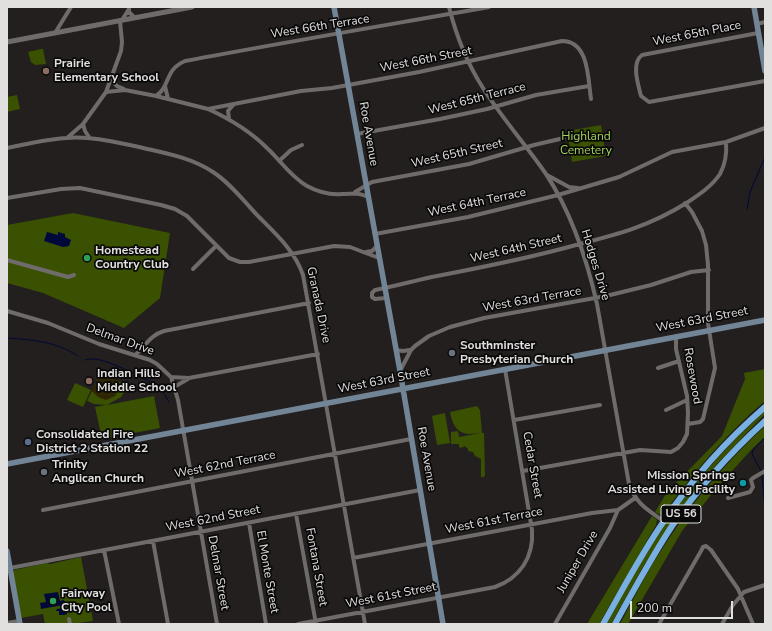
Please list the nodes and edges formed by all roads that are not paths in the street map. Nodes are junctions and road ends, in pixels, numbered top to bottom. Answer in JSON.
{"nodes":[{"id":1,"x":71,"y":7,"type":"edge"},
{"id":2,"x":189,"y":7,"type":"edge"},
{"id":3,"x":334,"y":7,"type":"edge"},
{"id":4,"x":449,"y":7,"type":"edge"},
{"id":5,"x":489,"y":7,"type":"edge"},
{"id":6,"x":754,"y":7,"type":"edge"},
{"id":7,"x":129,"y":8,"type":"edge"},
{"id":8,"x":176,"y":9,"type":"edge"},
{"id":9,"x":451,"y":14,"type":"junction"},
{"id":10,"x":135,"y":18,"type":"junction"},
{"id":11,"x":121,"y":20,"type":"junction"},
{"id":12,"x":62,"y":22,"type":"junction"},
{"id":13,"x":765,"y":22,"type":"edge"},
{"id":14,"x":757,"y":24,"type":"junction"},
{"id":15,"x":69,"y":30,"type":"junction"},
{"id":16,"x":55,"y":33,"type":"junction"},
{"id":17,"x":758,"y":33,"type":"junction"},
{"id":18,"x":339,"y":34,"type":"junction"},
{"id":19,"x":7,"y":42,"type":"edge"},
{"id":20,"x":469,"y":62,"type":"junction"},
{"id":21,"x":765,"y":71,"type":"edge"},
{"id":22,"x":111,"y":80,"type":"junction"},
{"id":23,"x":765,"y":81,"type":"edge"},
{"id":24,"x":166,"y":84,"type":"junction"},
{"id":25,"x":349,"y":85,"type":"junction"},
{"id":26,"x":589,"y":86,"type":"junction"},
{"id":27,"x":124,"y":90,"type":"junction"},
{"id":28,"x":106,"y":92,"type":"junction"},
{"id":29,"x":156,"y":96,"type":"junction"},
{"id":30,"x":168,"y":99,"type":"junction"},
{"id":31,"x":591,"y":99,"type":"dead end"},
{"id":32,"x":234,"y":104,"type":"junction"},
{"id":33,"x":496,"y":106,"type":"junction"},
{"id":34,"x":208,"y":109,"type":"junction"},
{"id":35,"x":229,"y":119,"type":"junction"},
{"id":36,"x":83,"y":124,"type":"junction"},
{"id":37,"x":765,"y":128,"type":"edge"},
{"id":38,"x":357,"y":134,"type":"junction"},
{"id":39,"x":67,"y":138,"type":"junction"},
{"id":40,"x":89,"y":138,"type":"junction"},
{"id":41,"x":564,"y":138,"type":"dead end"},
{"id":42,"x":726,"y":142,"type":"junction"},
{"id":43,"x":302,"y":145,"type":"dead end"},
{"id":44,"x":527,"y":147,"type":"junction"},
{"id":45,"x":7,"y":148,"type":"edge"},
{"id":46,"x":279,"y":161,"type":"junction"},
{"id":47,"x":546,"y":175,"type":"junction"},
{"id":48,"x":366,"y":185,"type":"junction"},
{"id":49,"x":582,"y":188,"type":"junction"},
{"id":50,"x":355,"y":192,"type":"junction"},
{"id":51,"x":558,"y":195,"type":"junction"},
{"id":52,"x":368,"y":197,"type":"junction"},
{"id":53,"x":7,"y":198,"type":"edge"},
{"id":54,"x":685,"y":204,"type":"junction"},
{"id":55,"x":375,"y":234,"type":"junction"},
{"id":56,"x":580,"y":244,"type":"junction"},
{"id":57,"x":216,"y":246,"type":"junction"},
{"id":58,"x":377,"y":246,"type":"junction"},
{"id":59,"x":366,"y":252,"type":"junction"},
{"id":60,"x":293,"y":254,"type":"junction"},
{"id":61,"x":379,"y":258,"type":"junction"},
{"id":62,"x":7,"y":260,"type":"edge"},
{"id":63,"x":193,"y":269,"type":"dead end"},
{"id":64,"x":709,"y":270,"type":"junction"},
{"id":65,"x":74,"y":275,"type":"dead end"},
{"id":66,"x":384,"y":288,"type":"junction"},
{"id":67,"x":386,"y":298,"type":"junction"},
{"id":68,"x":596,"y":298,"type":"junction"},
{"id":69,"x":309,"y":303,"type":"junction"},
{"id":70,"x":7,"y":311,"type":"edge"},
{"id":71,"x":765,"y":320,"type":"edge"},
{"id":72,"x":709,"y":330,"type":"junction"},
{"id":73,"x":676,"y":336,"type":"junction"},
{"id":74,"x":144,"y":348,"type":"junction"},
{"id":75,"x":396,"y":350,"type":"junction"},
{"id":76,"x":411,"y":350,"type":"junction"},
{"id":77,"x":606,"y":350,"type":"junction"},
{"id":78,"x":318,"y":354,"type":"junction"},
{"id":79,"x":135,"y":355,"type":"junction"},
{"id":80,"x":148,"y":359,"type":"junction"},
{"id":81,"x":679,"y":361,"type":"junction"},
{"id":82,"x":658,"y":368,"type":"dead end"},
{"id":83,"x":505,"y":369,"type":"junction"},
{"id":84,"x":400,"y":371,"type":"junction"},
{"id":85,"x":170,"y":377,"type":"junction"},
{"id":86,"x":189,"y":378,"type":"junction"},
{"id":87,"x":174,"y":387,"type":"junction"},
{"id":88,"x":402,"y":388,"type":"junction"},
{"id":89,"x":687,"y":400,"type":"junction"},
{"id":90,"x":326,"y":403,"type":"junction"},
{"id":91,"x":600,"y":405,"type":"dead end"},
{"id":92,"x":765,"y":407,"type":"edge"},
{"id":93,"x":666,"y":410,"type":"dead end"},
{"id":94,"x":514,"y":420,"type":"junction"},
{"id":95,"x":765,"y":421,"type":"edge"},
{"id":96,"x":688,"y":424,"type":"junction"},
{"id":97,"x":183,"y":430,"type":"junction"},
{"id":98,"x":411,"y":439,"type":"junction"},
{"id":99,"x":624,"y":453,"type":"junction"},
{"id":100,"x":335,"y":454,"type":"junction"},
{"id":101,"x":7,"y":464,"type":"edge"},
{"id":102,"x":523,"y":470,"type":"junction"},
{"id":103,"x":765,"y":471,"type":"edge"},
{"id":104,"x":192,"y":481,"type":"junction"},
{"id":105,"x":420,"y":490,"type":"junction"},
{"id":106,"x":635,"y":498,"type":"junction"},
{"id":107,"x":728,"y":498,"type":"dead end"},
{"id":108,"x":344,"y":505,"type":"junction"},
{"id":109,"x":43,"y":510,"type":"dead end"},
{"id":110,"x":618,"y":510,"type":"junction"},
{"id":111,"x":296,"y":514,"type":"junction"},
{"id":112,"x":663,"y":521,"type":"junction"},
{"id":113,"x":249,"y":523,"type":"junction"},
{"id":114,"x":532,"y":524,"type":"junction"},
{"id":115,"x":201,"y":532,"type":"junction"},
{"id":116,"x":153,"y":541,"type":"junction"},
{"id":117,"x":429,"y":544,"type":"junction"},
{"id":118,"x":104,"y":550,"type":"junction"},
{"id":119,"x":7,"y":551,"type":"edge"},
{"id":120,"x":353,"y":558,"type":"junction"},
{"id":121,"x":10,"y":568,"type":"junction"},
{"id":122,"x":765,"y":585,"type":"edge"},
{"id":123,"x":486,"y":588,"type":"joint"},
{"id":124,"x":740,"y":595,"type":"junction"},
{"id":125,"x":438,"y":597,"type":"junction"},
{"id":126,"x":362,"y":612,"type":"junction"},
{"id":127,"x":69,"y":619,"type":"dead end"},
{"id":128,"x":315,"y":622,"type":"edge"},
{"id":129,"x":7,"y":623,"type":"edge"},
{"id":130,"x":19,"y":623,"type":"edge"},
{"id":131,"x":70,"y":624,"type":"edge"},
{"id":132,"x":119,"y":624,"type":"edge"},
{"id":133,"x":168,"y":624,"type":"edge"},
{"id":134,"x":217,"y":624,"type":"edge"},
{"id":135,"x":266,"y":624,"type":"edge"},
{"id":136,"x":298,"y":624,"type":"edge"},
{"id":137,"x":365,"y":624,"type":"edge"},
{"id":138,"x":443,"y":624,"type":"edge"},
{"id":139,"x":555,"y":624,"type":"edge"},
{"id":140,"x":603,"y":624,"type":"edge"},
{"id":141,"x":615,"y":624,"type":"edge"},
{"id":142,"x":659,"y":624,"type":"edge"},
{"id":143,"x":722,"y":624,"type":"edge"},
{"id":144,"x":753,"y":624,"type":"edge"}],
"edges":[{"from":1,"to":12,"type":"street"},
{"from":2,"to":8,"type":"street"},
{"from":3,"to":18,"type":"main road","name":"Roe Avenue"},
{"from":4,"to":9,"type":"street","name":"Hodges Drive"},
{"from":5,"to":9,"type":"street","name":"West 66th Terrace"},
{"from":6,"to":14,"type":"main road"},
{"from":7,"to":10,"type":"street"},
{"from":7,"to":11,"type":"street"},
{"from":8,"to":10,"type":"street"},
{"from":9,"to":18,"type":"street","name":"West 66th Terrace"},
{"from":9,"to":20,"type":"street","name":"Hodges Drive"},
{"from":10,"to":11,"type":"street"},
{"from":11,"to":15,"type":"street"},
{"from":11,"to":22,"type":"street"},
{"from":12,"to":15,"type":"street"},
{"from":12,"to":16,"type":"street"},
{"from":13,"to":14,"type":"street"},
{"from":14,"to":17,"type":"main road"},
{"from":15,"to":16,"type":"street"},
{"from":16,"to":19,"type":"street"},
{"from":17,"to":21,"type":"main road"},
{"from":17,"to":23,"type":"street","name":"West 65th Place"},
{"from":18,"to":24,"type":"street","name":"West 66th Terrace"},
{"from":18,"to":25,"type":"main road","name":"Roe Avenue"},
{"from":20,"to":25,"type":"street","name":"West 66th Street"},
{"from":20,"to":26,"type":"street","name":"West 66th Street"},
{"from":20,"to":33,"type":"street","name":"Hodges Drive"},
{"from":22,"to":27,"type":"street"},
{"from":22,"to":28,"type":"street"},
{"from":24,"to":29,"type":"street","name":"West 66th Terrace"},
{"from":24,"to":30,"type":"street"},
{"from":25,"to":32,"type":"street","name":"West 66th Street"},
{"from":25,"to":38,"type":"main road","name":"Roe Avenue"},
{"from":26,"to":31,"type":"street"},
{"from":26,"to":33,"type":"street","name":"West 65th Terrace"},
{"from":27,"to":28,"type":"street","name":"West 66th Street"},
{"from":27,"to":29,"type":"street","name":"West 66th Street"},
{"from":28,"to":36,"type":"street"},
{"from":29,"to":30,"type":"street","name":"West 66th Street"},
{"from":30,"to":34,"type":"street","name":"West 66th Street"},
{"from":32,"to":34,"type":"street","name":"West 66th Street"},
{"from":32,"to":35,"type":"street"},
{"from":33,"to":38,"type":"street","name":"West 65th Terrace"},
{"from":33,"to":44,"type":"street","name":"Hodges Drive"},
{"from":34,"to":35,"type":"street","name":"West 65th Street"},
{"from":35,"to":46,"type":"street","name":"West 65th Street"},
{"from":36,"to":39,"type":"street"},
{"from":36,"to":40,"type":"street"},
{"from":37,"to":42,"type":"street","name":"West 64th Terrace"},
{"from":38,"to":48,"type":"main road","name":"Roe Avenue"},
{"from":39,"to":40,"type":"street","name":"Granada Drive"},
{"from":39,"to":45,"type":"street"},
{"from":40,"to":60,"type":"street","name":"Granada Drive"},
{"from":41,"to":44,"type":"street","name":"West 65th Street"},
{"from":42,"to":49,"type":"street","name":"West 64th Terrace"},
{"from":42,"to":54,"type":"street","name":"West 64th Street"},
{"from":43,"to":46,"type":"street"},
{"from":44,"to":47,"type":"street","name":"Hodges Drive"},
{"from":44,"to":48,"type":"street","name":"West 65th Street"},
{"from":46,"to":50,"type":"street","name":"West 65th Street"},
{"from":47,"to":49,"type":"street","name":"West 64th Terrace"},
{"from":47,"to":51,"type":"street","name":"Hodges Drive"},
{"from":48,"to":50,"type":"street","name":"West 65th Street"},
{"from":48,"to":52,"type":"main road","name":"Roe Avenue"},
{"from":49,"to":51,"type":"street","name":"West 64th Terrace"},
{"from":50,"to":52,"type":"street","name":"West 65th Street"},
{"from":51,"to":55,"type":"street","name":"West 64th Terrace"},
{"from":51,"to":56,"type":"street","name":"Hodges Drive"},
{"from":52,"to":55,"type":"main road","name":"Roe Avenue"},
{"from":53,"to":57,"type":"street"},
{"from":54,"to":56,"type":"street","name":"West 64th Street"},
{"from":54,"to":64,"type":"street"},
{"from":55,"to":58,"type":"main road","name":"Roe Avenue"},
{"from":56,"to":66,"type":"street","name":"West 64th Street"},
{"from":56,"to":68,"type":"street","name":"Hodges Drive"},
{"from":57,"to":60,"type":"street"},
{"from":57,"to":63,"type":"street"},
{"from":58,"to":59,"type":"street"},
{"from":58,"to":61,"type":"main road","name":"Roe Avenue"},
{"from":59,"to":60,"type":"street"},
{"from":59,"to":61,"type":"street"},
{"from":60,"to":69,"type":"street","name":"Granada Drive"},
{"from":61,"to":66,"type":"main road","name":"Roe Avenue"},
{"from":62,"to":65,"type":"street"},
{"from":64,"to":68,"type":"street","name":"West 63rd Terrace"},
{"from":64,"to":72,"type":"street"},
{"from":66,"to":67,"type":"main road","name":"Roe Avenue"},
{"from":66,"to":67,"type":"street"},
{"from":67,"to":75,"type":"main road","name":"Roe Avenue"},
{"from":68,"to":76,"type":"street","name":"West 63rd Terrace"},
{"from":68,"to":77,"type":"street","name":"Hodges Drive"},
{"from":69,"to":74,"type":"street"},
{"from":69,"to":78,"type":"street","name":"Granada Drive"},
{"from":70,"to":79,"type":"street","name":"Delmar Drive"},
{"from":71,"to":72,"type":"main road","name":"West 63rd Street"},
{"from":72,"to":73,"type":"main road","name":"West 63rd Street"},
{"from":72,"to":96,"type":"street"},
{"from":73,"to":77,"type":"main road","name":"West 63rd Street"},
{"from":73,"to":81,"type":"street","name":"Rosewood"},
{"from":74,"to":79,"type":"street"},
{"from":74,"to":80,"type":"street"},
{"from":75,"to":76,"type":"street"},
{"from":75,"to":84,"type":"main road","name":"Roe Avenue"},
{"from":76,"to":84,"type":"street","name":"West 63rd Terrace"},
{"from":77,"to":83,"type":"main road","name":"West 63rd Street"},
{"from":77,"to":99,"type":"street","name":"Hodges Drive"},
{"from":78,"to":86,"type":"street"},
{"from":78,"to":90,"type":"street","name":"Granada Drive"},
{"from":79,"to":80,"type":"street","name":"Delmar Drive"},
{"from":80,"to":85,"type":"street","name":"Delmar Drive"},
{"from":81,"to":82,"type":"street"},
{"from":81,"to":89,"type":"street","name":"Rosewood"},
{"from":83,"to":88,"type":"main road","name":"West 63rd Street"},
{"from":83,"to":94,"type":"street","name":"Cedar Street"},
{"from":84,"to":88,"type":"main road","name":"Roe Avenue"},
{"from":85,"to":86,"type":"street"},
{"from":85,"to":87,"type":"street","name":"Delmar Drive"},
{"from":86,"to":87,"type":"street"},
{"from":87,"to":97,"type":"street","name":"Delmar Drive"},
{"from":88,"to":90,"type":"main road","name":"West 63rd Street"},
{"from":88,"to":98,"type":"main road","name":"Roe Avenue"},
{"from":89,"to":93,"type":"street"},
{"from":89,"to":96,"type":"street","name":"Rosewood"},
{"from":90,"to":97,"type":"main road","name":"West 63rd Street"},
{"from":90,"to":100,"type":"street","name":"Granada Drive"},
{"from":91,"to":94,"type":"street"},
{"from":92,"to":112,"type":"highway","number":"US 56"},
{"from":94,"to":102,"type":"street","name":"Cedar Street"},
{"from":95,"to":141,"type":"highway","number":"US 56"},
{"from":96,"to":99,"type":"street","name":"Rosewood"},
{"from":97,"to":101,"type":"main road","name":"West 63rd Street"},
{"from":97,"to":104,"type":"street","name":"Delmar Street"},
{"from":98,"to":100,"type":"street","name":"West 62nd Terrace"},
{"from":98,"to":105,"type":"main road","name":"Roe Avenue"},
{"from":99,"to":102,"type":"street"},
{"from":99,"to":106,"type":"street","name":"Hodges Drive"},
{"from":100,"to":104,"type":"street","name":"West 62nd Terrace"},
{"from":100,"to":108,"type":"street","name":"Granada Drive"},
{"from":102,"to":114,"type":"street","name":"Cedar Street"},
{"from":103,"to":107,"type":"street"},
{"from":104,"to":109,"type":"street","name":"West 62nd Terrace"},
{"from":104,"to":115,"type":"street","name":"Delmar Street"},
{"from":105,"to":108,"type":"street","name":"West 62nd Street"},
{"from":105,"to":117,"type":"main road","name":"Roe Avenue"},
{"from":106,"to":110,"type":"street","name":"West 61st Terrace"},
{"from":106,"to":112,"type":"street","name":"Hodges Drive"},
{"from":108,"to":111,"type":"street","name":"West 62nd Street"},
{"from":108,"to":120,"type":"street","name":"Granada Drive"},
{"from":110,"to":114,"type":"street","name":"West 61st Terrace"},
{"from":110,"to":139,"type":"street","name":"Juniper Drive"},
{"from":111,"to":113,"type":"street","name":"West 62nd Street"},
{"from":111,"to":128,"type":"street","name":"Fontana Street"},
{"from":112,"to":140,"type":"highway","number":"US 56"},
{"from":113,"to":115,"type":"street","name":"West 62nd Street"},
{"from":113,"to":135,"type":"street","name":"El Monte Street"},
{"from":114,"to":117,"type":"street","name":"West 61st Terrace"},
{"from":114,"to":123,"type":"street","name":"Cedar Street"},
{"from":115,"to":116,"type":"street","name":"West 62nd Street"},
{"from":115,"to":134,"type":"street","name":"Delmar Street"},
{"from":116,"to":118,"type":"street","name":"West 62nd Street"},
{"from":116,"to":133,"type":"street"},
{"from":117,"to":120,"type":"street","name":"West 61st Terrace"},
{"from":117,"to":125,"type":"main road","name":"Roe Avenue"},
{"from":118,"to":121,"type":"street","name":"West 62nd Street"},
{"from":118,"to":132,"type":"street"},
{"from":119,"to":121,"type":"main road"},
{"from":120,"to":126,"type":"street","name":"Granada Drive"},
{"from":121,"to":130,"type":"main road"},
{"from":122,"to":124,"type":"street"},
{"from":123,"to":125,"type":"street","name":"West 61st Street"},
{"from":124,"to":142,"type":"street"},
{"from":124,"to":143,"type":"street"},
{"from":124,"to":144,"type":"street"},
{"from":125,"to":126,"type":"street","name":"West 61st Street"},
{"from":125,"to":138,"type":"main road","name":"Roe Avenue"},
{"from":126,"to":128,"type":"street","name":"West 61st Street"},
{"from":126,"to":137,"type":"street","name":"Granada Drive"},
{"from":127,"to":131,"type":"street"},
{"from":128,"to":136,"type":"street","name":"West 61st Street"},
{"from":129,"to":130,"type":"street"}]}
